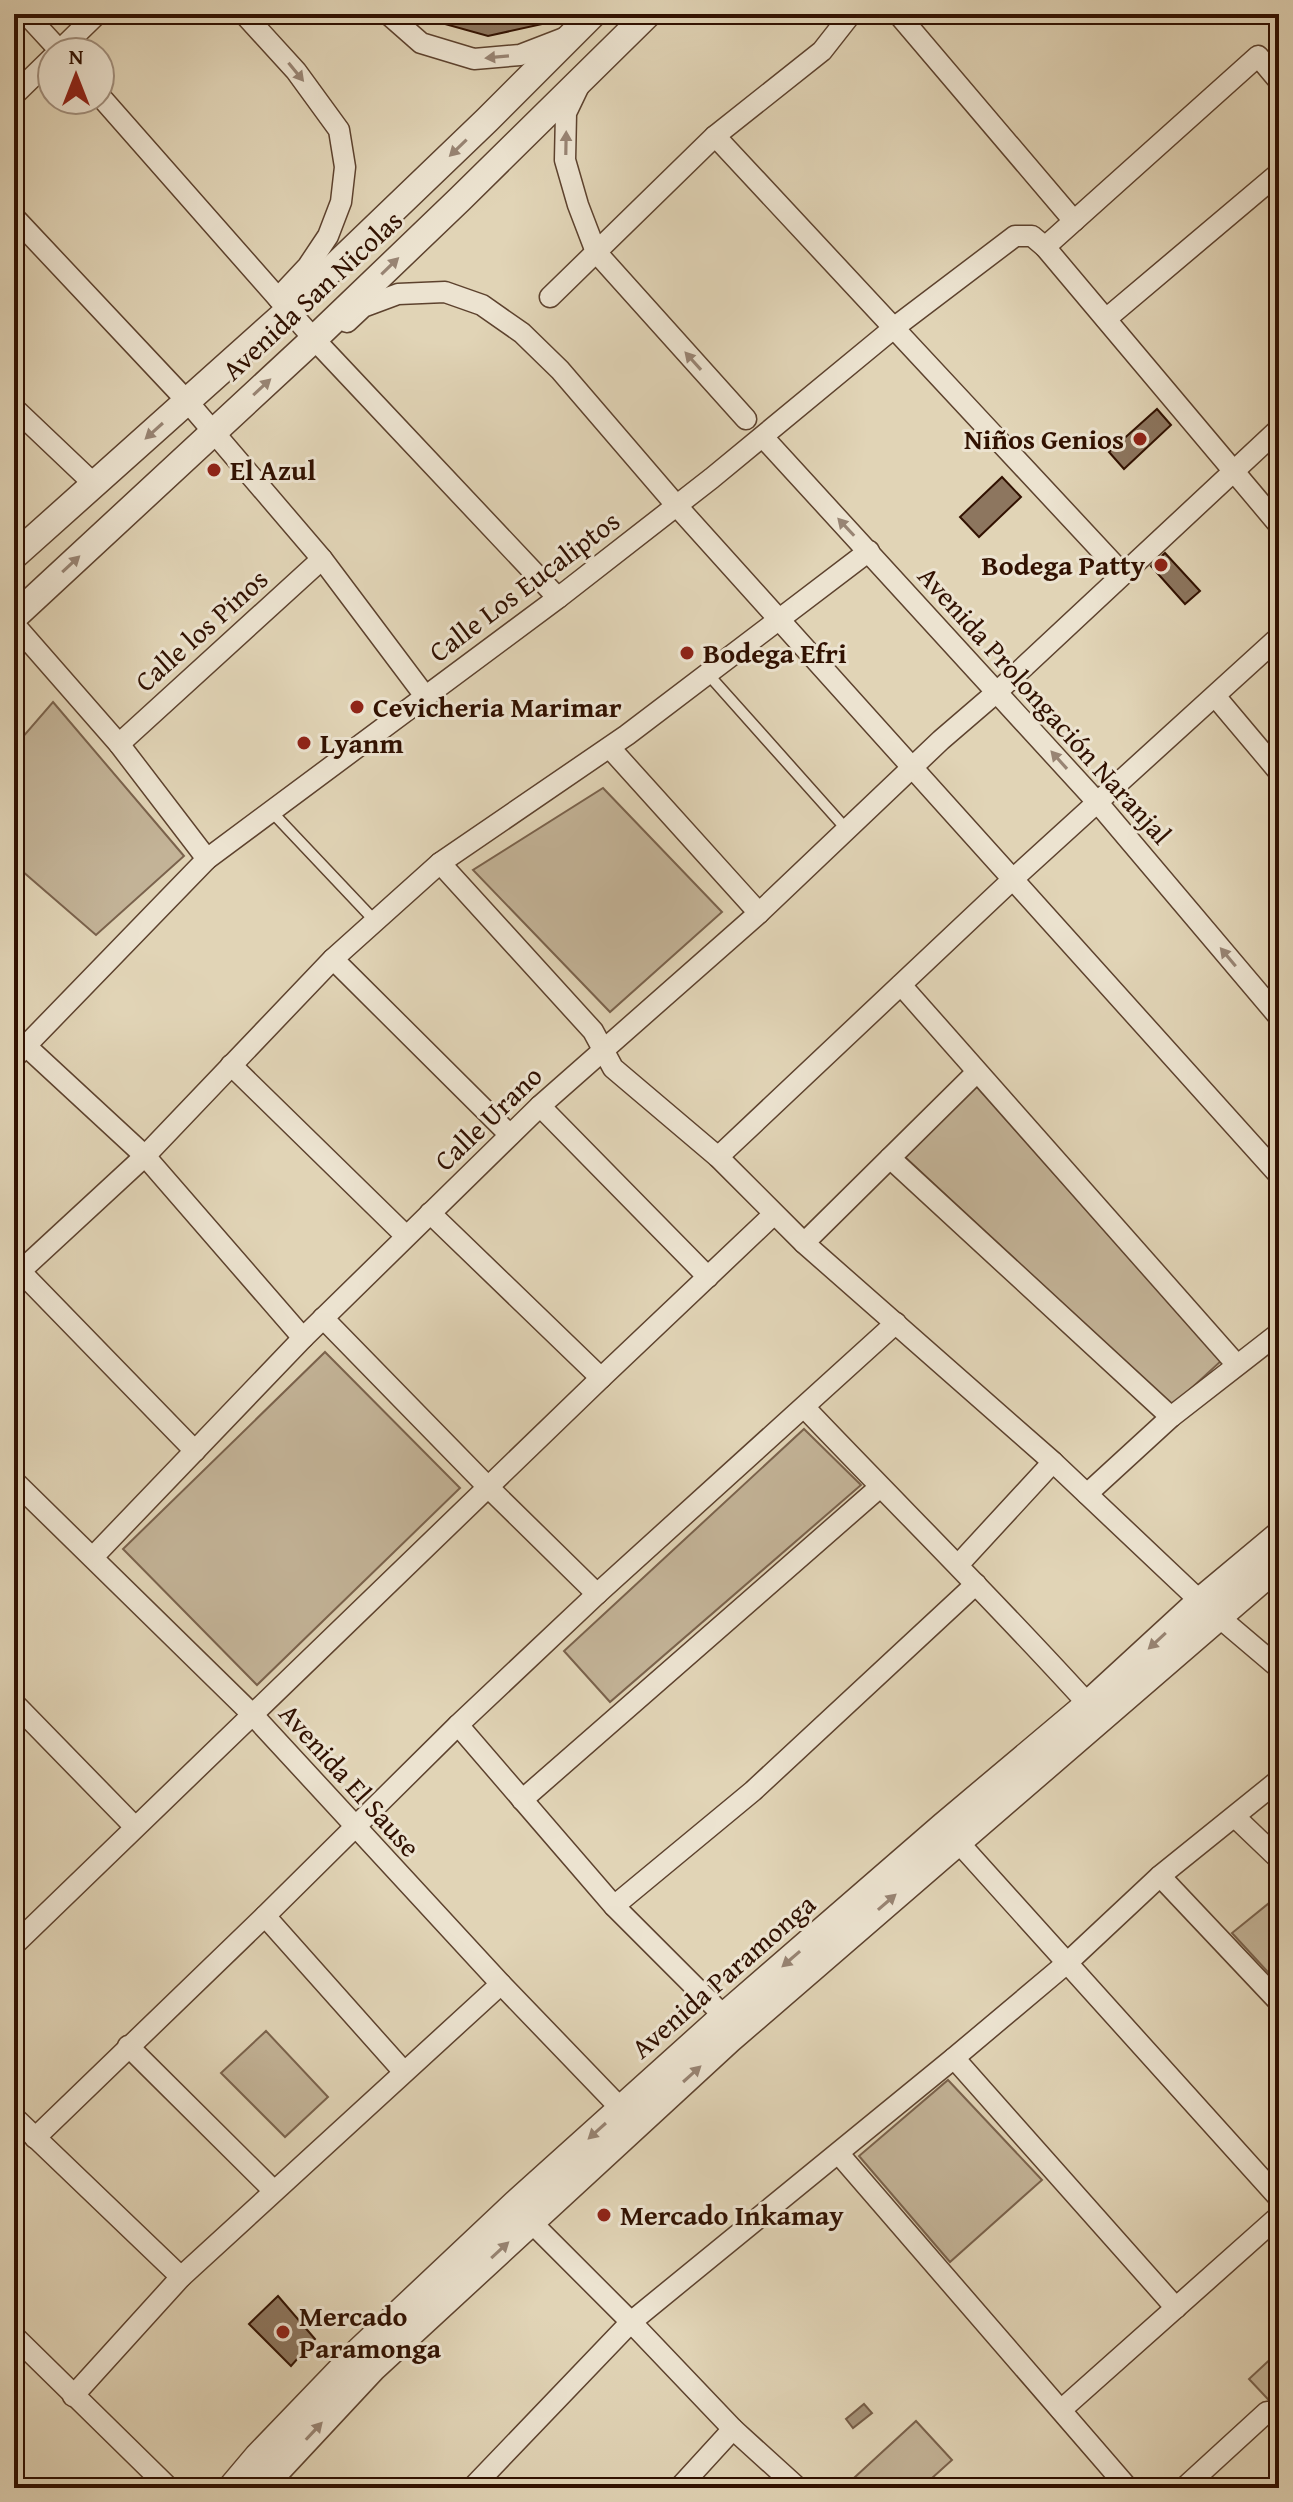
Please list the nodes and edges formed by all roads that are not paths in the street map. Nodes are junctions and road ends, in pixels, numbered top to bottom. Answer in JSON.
{"nodes":[{"id":1,"x":26,"y":14,"type":"edge"},
{"id":2,"x":97,"y":14,"type":"edge"},
{"id":3,"x":244,"y":14,"type":"edge"},
{"id":4,"x":388,"y":14,"type":"edge"},
{"id":5,"x":593,"y":14,"type":"edge"},
{"id":6,"x":648,"y":14,"type":"edge"},
{"id":7,"x":851,"y":14,"type":"edge"},
{"id":8,"x":898,"y":14,"type":"edge"},
{"id":9,"x":572,"y":35,"type":"junction"},
{"id":10,"x":44,"y":36,"type":"edge"},
{"id":11,"x":75,"y":36,"type":"edge"},
{"id":12,"x":588,"y":73,"type":"junction"},
{"id":13,"x":36,"y":74,"type":"edge"},
{"id":14,"x":1279,"y":81,"type":"edge"},
{"id":15,"x":14,"y":95,"type":"edge"},
{"id":16,"x":116,"y":114,"type":"edge"},
{"id":17,"x":715,"y":136,"type":"junction"},
{"id":18,"x":1279,"y":173,"type":"edge"},
{"id":19,"x":14,"y":217,"type":"edge"},
{"id":20,"x":1074,"y":221,"type":"junction"},
{"id":21,"x":1045,"y":247,"type":"junction"},
{"id":22,"x":596,"y":252,"type":"junction"},
{"id":23,"x":550,"y":297,"type":"dead end"},
{"id":24,"x":283,"y":304,"type":"junction"},
{"id":25,"x":1106,"y":319,"type":"junction"},
{"id":26,"x":895,"y":327,"type":"junction"},
{"id":27,"x":317,"y":342,"type":"junction"},
{"id":28,"x":187,"y":401,"type":"junction"},
{"id":29,"x":14,"y":408,"type":"edge"},
{"id":30,"x":746,"y":419,"type":"dead end"},
{"id":31,"x":1279,"y":429,"type":"edge"},
{"id":32,"x":213,"y":433,"type":"junction"},
{"id":33,"x":763,"y":437,"type":"junction"},
{"id":34,"x":1234,"y":472,"type":"junction"},
{"id":35,"x":94,"y":484,"type":"junction"},
{"id":36,"x":676,"y":505,"type":"junction"},
{"id":37,"x":1279,"y":525,"type":"edge"},
{"id":38,"x":869,"y":551,"type":"junction"},
{"id":39,"x":14,"y":556,"type":"edge"},
{"id":40,"x":322,"y":559,"type":"junction"},
{"id":41,"x":1123,"y":574,"type":"junction"},
{"id":42,"x":558,"y":598,"type":"junction"},
{"id":43,"x":14,"y":617,"type":"edge"},
{"id":44,"x":780,"y":620,"type":"junction"},
{"id":45,"x":14,"y":624,"type":"edge"},
{"id":46,"x":1279,"y":637,"type":"edge"},
{"id":47,"x":707,"y":673,"type":"junction"},
{"id":48,"x":998,"y":691,"type":"junction"},
{"id":49,"x":425,"y":696,"type":"junction"},
{"id":50,"x":1215,"y":696,"type":"junction"},
{"id":51,"x":119,"y":744,"type":"junction"},
{"id":52,"x":610,"y":748,"type":"junction"},
{"id":53,"x":912,"y":767,"type":"junction"},
{"id":54,"x":1279,"y":772,"type":"edge"},
{"id":55,"x":1098,"y":803,"type":"junction"},
{"id":56,"x":271,"y":811,"type":"junction"},
{"id":57,"x":848,"y":831,"type":"junction"},
{"id":58,"x":207,"y":859,"type":"junction"},
{"id":59,"x":440,"y":863,"type":"junction"},
{"id":60,"x":1013,"y":879,"type":"junction"},
{"id":61,"x":759,"y":913,"type":"junction"},
{"id":62,"x":375,"y":921,"type":"junction"},
{"id":63,"x":333,"y":959,"type":"junction"},
{"id":64,"x":901,"y":985,"type":"junction"},
{"id":65,"x":1279,"y":1017,"type":"edge"},
{"id":66,"x":603,"y":1048,"type":"junction"},
{"id":67,"x":20,"y":1052,"type":"edge"},
{"id":68,"x":231,"y":1065,"type":"junction"},
{"id":69,"x":977,"y":1072,"type":"junction"},
{"id":70,"x":540,"y":1106,"type":"junction"},
{"id":71,"x":510,"y":1135,"type":"junction"},
{"id":72,"x":145,"y":1156,"type":"junction"},
{"id":73,"x":718,"y":1157,"type":"junction"},
{"id":74,"x":890,"y":1158,"type":"junction"},
{"id":75,"x":1279,"y":1175,"type":"edge"},
{"id":76,"x":430,"y":1213,"type":"junction"},
{"id":77,"x":773,"y":1215,"type":"junction"},
{"id":78,"x":406,"y":1236,"type":"junction"},
{"id":79,"x":804,"y":1243,"type":"junction"},
{"id":80,"x":17,"y":1274,"type":"edge"},
{"id":81,"x":708,"y":1277,"type":"junction"},
{"id":82,"x":323,"y":1318,"type":"junction"},
{"id":83,"x":896,"y":1323,"type":"junction"},
{"id":84,"x":1279,"y":1333,"type":"edge"},
{"id":85,"x":303,"y":1338,"type":"junction"},
{"id":86,"x":1237,"y":1365,"type":"junction"},
{"id":87,"x":601,"y":1378,"type":"junction"},
{"id":88,"x":805,"y":1408,"type":"junction"},
{"id":89,"x":1171,"y":1417,"type":"junction"},
{"id":90,"x":195,"y":1451,"type":"junction"},
{"id":91,"x":1053,"y":1462,"type":"junction"},
{"id":92,"x":14,"y":1481,"type":"edge"},
{"id":93,"x":880,"y":1487,"type":"junction"},
{"id":94,"x":489,"y":1488,"type":"junction"},
{"id":95,"x":1087,"y":1494,"type":"junction"},
{"id":96,"x":1279,"y":1535,"type":"edge"},
{"id":97,"x":93,"y":1557,"type":"junction"},
{"id":98,"x":959,"y":1564,"type":"junction"},
{"id":99,"x":1279,"y":1565,"type":"edge"},
{"id":100,"x":976,"y":1584,"type":"junction"},
{"id":101,"x":597,"y":1594,"type":"junction"},
{"id":102,"x":1209,"y":1609,"type":"junction"},
{"id":103,"x":1279,"y":1668,"type":"edge"},
{"id":104,"x":14,"y":1703,"type":"edge"},
{"id":105,"x":1094,"y":1711,"type":"junction"},
{"id":106,"x":252,"y":1714,"type":"junction"},
{"id":107,"x":458,"y":1725,"type":"junction"},
{"id":108,"x":1279,"y":1780,"type":"edge"},
{"id":109,"x":522,"y":1800,"type":"junction"},
{"id":110,"x":1235,"y":1817,"type":"junction"},
{"id":111,"x":135,"y":1827,"type":"junction"},
{"id":112,"x":354,"y":1827,"type":"junction"},
{"id":113,"x":950,"y":1833,"type":"junction"},
{"id":114,"x":1279,"y":1859,"type":"edge"},
{"id":115,"x":1160,"y":1876,"type":"junction"},
{"id":116,"x":614,"y":1906,"type":"junction"},
{"id":117,"x":265,"y":1916,"type":"junction"},
{"id":118,"x":14,"y":1945,"type":"edge"},
{"id":119,"x":1067,"y":1963,"type":"junction"},
{"id":120,"x":501,"y":1984,"type":"junction"},
{"id":121,"x":1279,"y":2002,"type":"edge"},
{"id":122,"x":724,"y":2016,"type":"junction"},
{"id":123,"x":128,"y":2046,"type":"junction"},
{"id":124,"x":954,"y":2058,"type":"junction"},
{"id":125,"x":404,"y":2072,"type":"junction"},
{"id":126,"x":629,"y":2116,"type":"junction"},
{"id":127,"x":14,"y":2117,"type":"edge"},
{"id":128,"x":35,"y":2138,"type":"junction"},
{"id":129,"x":839,"y":2154,"type":"junction"},
{"id":130,"x":274,"y":2191,"type":"junction"},
{"id":131,"x":1279,"y":2198,"type":"edge"},
{"id":132,"x":522,"y":2213,"type":"junction"},
{"id":133,"x":1279,"y":2216,"type":"edge"},
{"id":134,"x":181,"y":2277,"type":"junction"},
{"id":135,"x":1176,"y":2308,"type":"junction"},
{"id":136,"x":631,"y":2322,"type":"junction"},
{"id":137,"x":14,"y":2336,"type":"edge"},
{"id":138,"x":366,"y":2360,"type":"junction"},
{"id":139,"x":73,"y":2396,"type":"junction"},
{"id":140,"x":1061,"y":2410,"type":"junction"},
{"id":141,"x":1267,"y":2412,"type":"dead end"},
{"id":142,"x":733,"y":2429,"type":"junction"},
{"id":143,"x":169,"y":2488,"type":"edge"},
{"id":144,"x":231,"y":2488,"type":"edge"},
{"id":145,"x":261,"y":2488,"type":"edge"},
{"id":146,"x":472,"y":2488,"type":"edge"},
{"id":147,"x":679,"y":2488,"type":"edge"},
{"id":148,"x":798,"y":2488,"type":"edge"},
{"id":149,"x":1128,"y":2488,"type":"edge"},
{"id":150,"x":1184,"y":2488,"type":"edge"}],
"edges":[{"from":1,"to":10,"type":"street"},
{"from":2,"to":11,"type":"street"},
{"from":3,"to":24,"type":"street","one_way":true},
{"from":9,"to":4,"type":"street","one_way":true},
{"from":5,"to":9,"type":"street","name":"Avenida San Nicolas"},
{"from":6,"to":12,"type":"street","name":"Avenida San Nicolas"},
{"from":7,"to":17,"type":"street"},
{"from":8,"to":20,"type":"street"},
{"from":9,"to":24,"type":"street","name":"Avenida San Nicolas","one_way":true},
{"from":22,"to":12,"type":"street","one_way":true},
{"from":27,"to":12,"type":"street","name":"Avenida San Nicolas","one_way":true},
{"from":13,"to":15,"type":"street"},
{"from":14,"to":20,"type":"street"},
{"from":16,"to":24,"type":"street"},
{"from":17,"to":22,"type":"street"},
{"from":17,"to":26,"type":"street"},
{"from":18,"to":25,"type":"street"},
{"from":19,"to":28,"type":"street"},
{"from":20,"to":21,"type":"street"},
{"from":21,"to":25,"type":"street"},
{"from":21,"to":26,"type":"street","name":"Calle Los Eucaliptos"},
{"from":22,"to":23,"type":"street"},
{"from":30,"to":22,"type":"street","one_way":true},
{"from":24,"to":27,"type":"street"},
{"from":24,"to":28,"type":"street","name":"Avenida San Nicolas"},
{"from":25,"to":34,"type":"street"},
{"from":26,"to":33,"type":"street","name":"Calle Los Eucaliptos"},
{"from":26,"to":41,"type":"street"},
{"from":32,"to":27,"type":"street","name":"Avenida San Nicolas","one_way":true},
{"from":27,"to":36,"type":"street"},
{"from":27,"to":42,"type":"street"},
{"from":28,"to":32,"type":"street"},
{"from":28,"to":35,"type":"street","name":"Avenida San Nicolas","one_way":true},
{"from":29,"to":35,"type":"street"},
{"from":31,"to":34,"type":"street","name":"Calle Urano"},
{"from":32,"to":40,"type":"street"},
{"from":43,"to":32,"type":"street","name":"Avenida San Nicolas","one_way":true},
{"from":33,"to":36,"type":"street","name":"Calle Los Eucaliptos"},
{"from":38,"to":33,"type":"street","name":"Avenida Prolongación Naranjal","one_way":true},
{"from":34,"to":37,"type":"street"},
{"from":34,"to":41,"type":"street","name":"Calle Urano"},
{"from":35,"to":39,"type":"street","name":"Avenida San Nicolas"},
{"from":36,"to":42,"type":"street","name":"Calle Los Eucaliptos"},
{"from":36,"to":44,"type":"street"},
{"from":38,"to":44,"type":"street"},
{"from":38,"to":48,"type":"street","name":"Avenida Prolongación Naranjal"},
{"from":40,"to":49,"type":"street"},
{"from":40,"to":51,"type":"street","name":"Calle los Pinos"},
{"from":41,"to":48,"type":"street","name":"Calle Urano"},
{"from":42,"to":49,"type":"street","name":"Calle Los Eucaliptos"},
{"from":44,"to":47,"type":"street"},
{"from":44,"to":53,"type":"street"},
{"from":45,"to":51,"type":"street"},
{"from":46,"to":50,"type":"street"},
{"from":47,"to":52,"type":"street"},
{"from":47,"to":57,"type":"lane"},
{"from":48,"to":53,"type":"street","name":"Calle Urano"},
{"from":55,"to":48,"type":"street","name":"Avenida Prolongación Naranjal","one_way":true},
{"from":49,"to":56,"type":"street","name":"Calle Los Eucaliptos"},
{"from":50,"to":54,"type":"street"},
{"from":50,"to":55,"type":"street"},
{"from":51,"to":58,"type":"street"},
{"from":52,"to":59,"type":"street"},
{"from":52,"to":61,"type":"street"},
{"from":53,"to":57,"type":"street","name":"Calle Urano"},
{"from":53,"to":60,"type":"street"},
{"from":55,"to":60,"type":"street"},
{"from":65,"to":55,"type":"street","name":"Avenida Prolongación Naranjal","one_way":true},
{"from":56,"to":58,"type":"street","name":"Calle Los Eucaliptos"},
{"from":56,"to":62,"type":"lane"},
{"from":57,"to":61,"type":"street","name":"Calle Urano"},
{"from":58,"to":67,"type":"street","name":"Calle Los Eucaliptos"},
{"from":59,"to":62,"type":"street"},
{"from":59,"to":66,"type":"street"},
{"from":60,"to":64,"type":"street"},
{"from":60,"to":75,"type":"street"},
{"from":61,"to":66,"type":"street","name":"Calle Urano"},
{"from":62,"to":63,"type":"street"},
{"from":63,"to":68,"type":"street"},
{"from":63,"to":71,"type":"street"},
{"from":64,"to":69,"type":"street"},
{"from":64,"to":73,"type":"street"},
{"from":66,"to":70,"type":"street","name":"Calle Urano"},
{"from":66,"to":73,"type":"street"},
{"from":67,"to":72,"type":"street"},
{"from":68,"to":72,"type":"street"},
{"from":68,"to":78,"type":"street"},
{"from":69,"to":74,"type":"street"},
{"from":69,"to":86,"type":"street"},
{"from":70,"to":71,"type":"street","name":"Calle Urano"},
{"from":70,"to":81,"type":"street"},
{"from":71,"to":76,"type":"street","name":"Calle Urano"},
{"from":72,"to":80,"type":"street"},
{"from":72,"to":85,"type":"street"},
{"from":73,"to":77,"type":"street"},
{"from":74,"to":79,"type":"street"},
{"from":74,"to":89,"type":"street"},
{"from":76,"to":78,"type":"street","name":"Calle Urano"},
{"from":76,"to":87,"type":"street"},
{"from":77,"to":79,"type":"street"},
{"from":77,"to":81,"type":"street"},
{"from":78,"to":82,"type":"street","name":"Calle Urano"},
{"from":79,"to":83,"type":"street"},
{"from":80,"to":90,"type":"street"},
{"from":81,"to":87,"type":"street"},
{"from":82,"to":85,"type":"street","name":"Calle Urano"},
{"from":82,"to":94,"type":"street"},
{"from":83,"to":88,"type":"street"},
{"from":83,"to":91,"type":"street"},
{"from":84,"to":86,"type":"street"},
{"from":85,"to":90,"type":"street","name":"Calle Urano"},
{"from":86,"to":89,"type":"street"},
{"from":87,"to":94,"type":"street"},
{"from":88,"to":93,"type":"street"},
{"from":88,"to":101,"type":"street"},
{"from":89,"to":95,"type":"street"},
{"from":90,"to":97,"type":"street","name":"Calle Urano"},
{"from":91,"to":95,"type":"street"},
{"from":91,"to":98,"type":"street"},
{"from":92,"to":97,"type":"street","name":"Avenida El Sause"},
{"from":93,"to":98,"type":"street"},
{"from":93,"to":109,"type":"street"},
{"from":94,"to":101,"type":"street"},
{"from":94,"to":106,"type":"street"},
{"from":95,"to":102,"type":"street"},
{"from":96,"to":102,"type":"street","name":"Avenida Paramonga"},
{"from":97,"to":106,"type":"street","name":"Avenida El Sause"},
{"from":98,"to":100,"type":"street"},
{"from":99,"to":102,"type":"street","name":"Avenida Paramonga"},
{"from":100,"to":105,"type":"street"},
{"from":100,"to":116,"type":"street"},
{"from":101,"to":107,"type":"street"},
{"from":102,"to":103,"type":"street"},
{"from":102,"to":105,"type":"street","name":"Avenida Paramonga"},
{"from":104,"to":111,"type":"street"},
{"from":105,"to":113,"type":"street","name":"Avenida Paramonga"},
{"from":106,"to":111,"type":"street"},
{"from":106,"to":112,"type":"street","name":"Avenida El Sause"},
{"from":107,"to":109,"type":"street"},
{"from":107,"to":112,"type":"street"},
{"from":108,"to":110,"type":"street"},
{"from":109,"to":116,"type":"street"},
{"from":110,"to":114,"type":"street"},
{"from":110,"to":115,"type":"street"},
{"from":111,"to":118,"type":"street"},
{"from":112,"to":117,"type":"street"},
{"from":112,"to":120,"type":"street","name":"Avenida El Sause"},
{"from":113,"to":119,"type":"street"},
{"from":113,"to":122,"type":"street","name":"Avenida Paramonga","one_way":true},
{"from":126,"to":113,"type":"street","name":"Avenida Paramonga","one_way":true},
{"from":115,"to":119,"type":"street"},
{"from":115,"to":121,"type":"street"},
{"from":116,"to":122,"type":"street"},
{"from":117,"to":123,"type":"street"},
{"from":117,"to":125,"type":"street"},
{"from":119,"to":124,"type":"street"},
{"from":119,"to":131,"type":"street"},
{"from":120,"to":125,"type":"street"},
{"from":120,"to":126,"type":"street","name":"Avenida El Sause"},
{"from":122,"to":126,"type":"street","name":"Avenida Paramonga"},
{"from":123,"to":128,"type":"street"},
{"from":123,"to":130,"type":"street"},
{"from":124,"to":129,"type":"street"},
{"from":124,"to":135,"type":"street"},
{"from":125,"to":130,"type":"street"},
{"from":126,"to":132,"type":"street","name":"Avenida Paramonga"},
{"from":127,"to":128,"type":"street"},
{"from":128,"to":134,"type":"street"},
{"from":129,"to":136,"type":"street"},
{"from":129,"to":140,"type":"street"},
{"from":130,"to":134,"type":"street"},
{"from":132,"to":136,"type":"street"},
{"from":132,"to":138,"type":"street","name":"Avenida Paramonga"},
{"from":133,"to":135,"type":"street"},
{"from":134,"to":139,"type":"street"},
{"from":135,"to":140,"type":"street"},
{"from":136,"to":142,"type":"street"},
{"from":136,"to":146,"type":"street"},
{"from":137,"to":139,"type":"street"},
{"from":138,"to":144,"type":"street","name":"Avenida Paramonga"},
{"from":145,"to":138,"type":"street","name":"Avenida Paramonga","one_way":true},
{"from":139,"to":143,"type":"street"},
{"from":140,"to":149,"type":"street"},
{"from":141,"to":150,"type":"street"},
{"from":142,"to":147,"type":"street"},
{"from":142,"to":148,"type":"street"}]}
